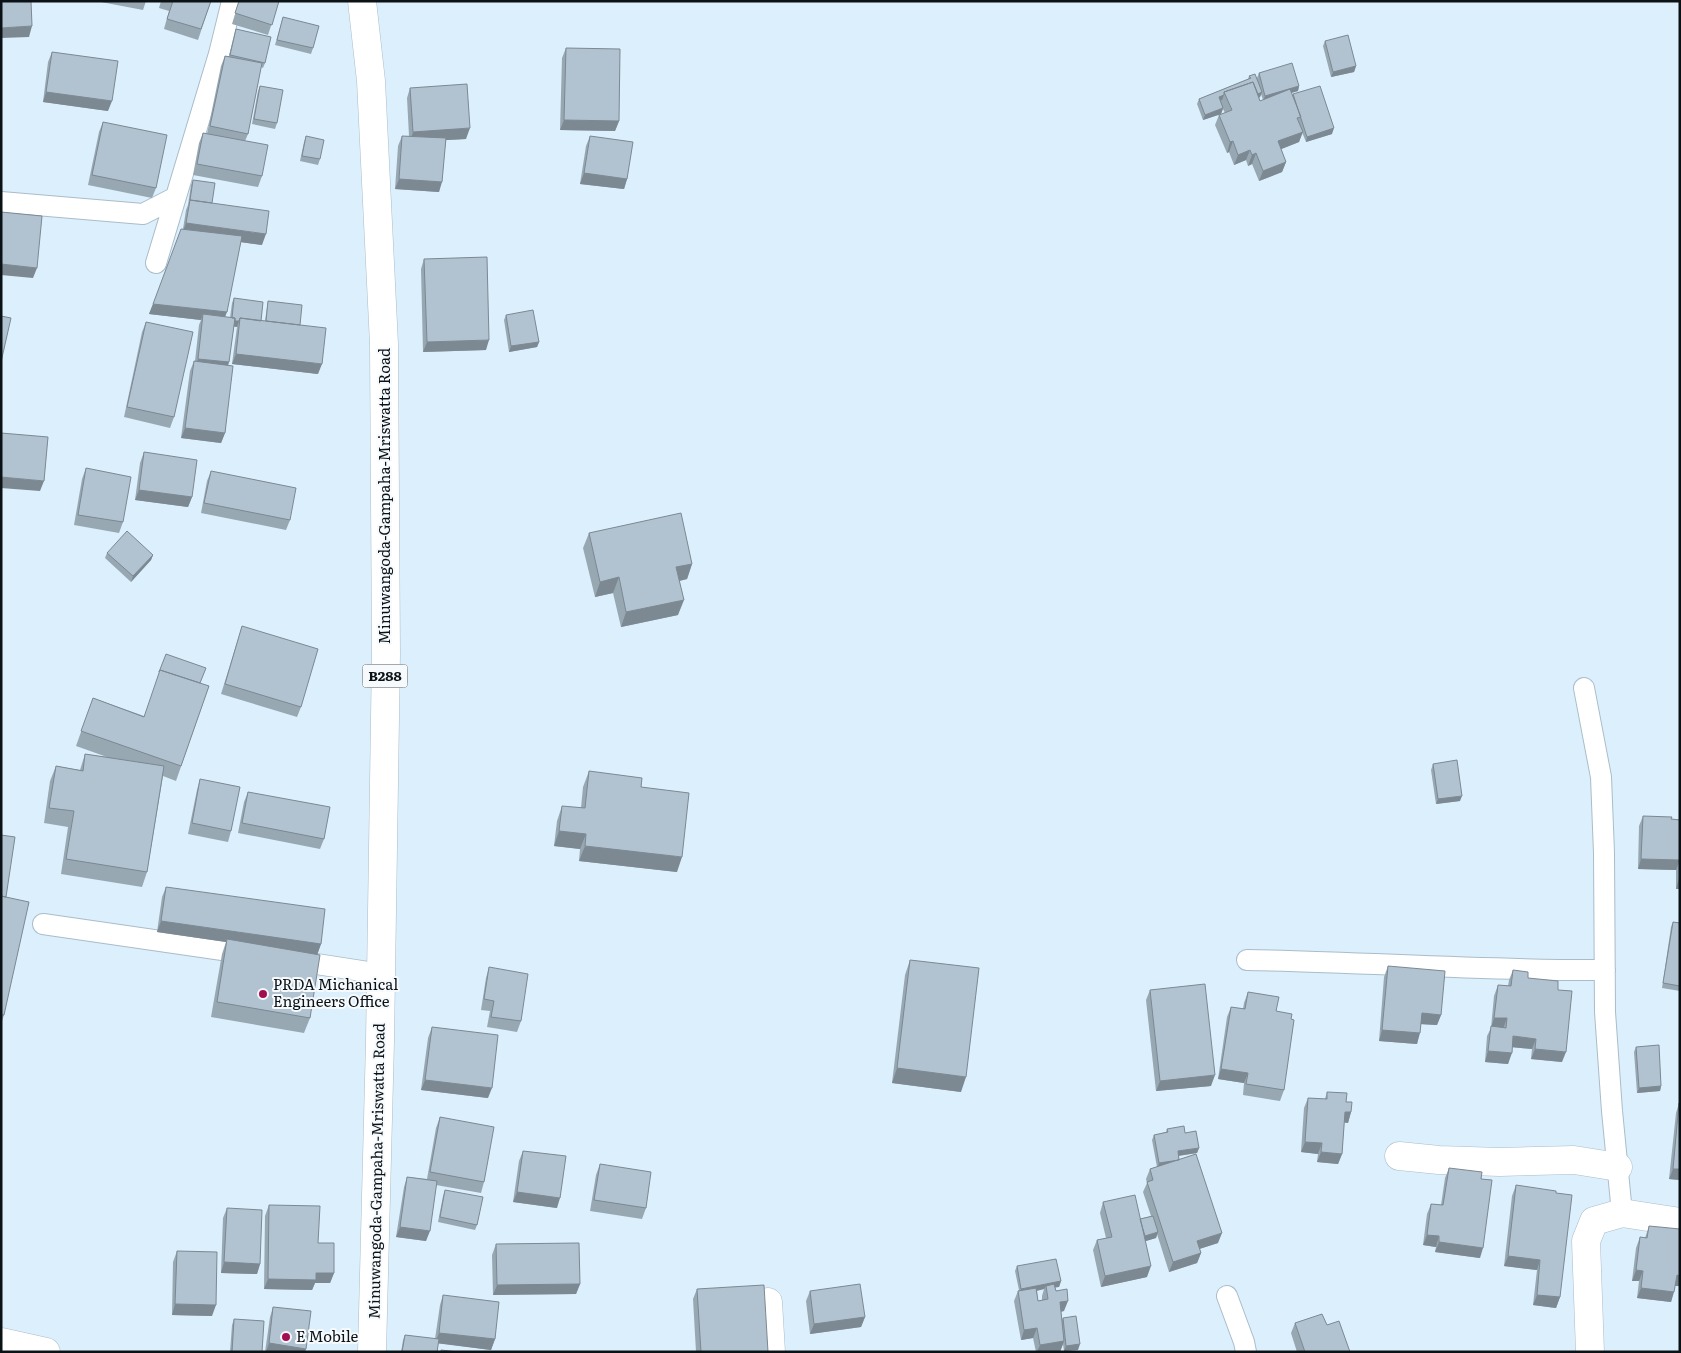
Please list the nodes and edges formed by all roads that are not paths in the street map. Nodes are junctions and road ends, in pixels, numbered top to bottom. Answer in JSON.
{"nodes":[{"id":1,"x":232,"y":1,"type":"edge"},
{"id":2,"x":362,"y":1,"type":"edge"},
{"id":3,"x":176,"y":197,"type":"junction"},
{"id":4,"x":1,"y":202,"type":"edge"},
{"id":5,"x":156,"y":263,"type":"dead end"},
{"id":6,"x":1584,"y":688,"type":"dead end"},
{"id":7,"x":43,"y":924,"type":"dead end"},
{"id":8,"x":1247,"y":960,"type":"dead end"},
{"id":9,"x":1605,"y":970,"type":"junction"},
{"id":10,"x":381,"y":974,"type":"junction"},
{"id":11,"x":1399,"y":1156,"type":"dead end"},
{"id":12,"x":1618,"y":1167,"type":"junction"},
{"id":13,"x":1622,"y":1213,"type":"junction"},
{"id":14,"x":1680,"y":1222,"type":"edge"},
{"id":15,"x":1227,"y":1296,"type":"dead end"},
{"id":16,"x":768,"y":1302,"type":"dead end"},
{"id":17,"x":1,"y":1342,"type":"edge"},
{"id":18,"x":46,"y":1352,"type":"edge"},
{"id":19,"x":372,"y":1352,"type":"edge"},
{"id":20,"x":771,"y":1352,"type":"edge"},
{"id":21,"x":1246,"y":1352,"type":"edge"},
{"id":22,"x":1590,"y":1352,"type":"edge"}],
"edges":[{"from":1,"to":3,"type":"lane"},
{"from":2,"to":10,"type":"main road","name":"Minuwangoda-Gampaha-Mriswatta Road","number":"B288"},
{"from":3,"to":4,"type":"lane"},
{"from":3,"to":5,"type":"lane"},
{"from":6,"to":9,"type":"lane"},
{"from":7,"to":10,"type":"lane"},
{"from":8,"to":9,"type":"lane"},
{"from":9,"to":12,"type":"lane"},
{"from":10,"to":19,"type":"main road","name":"Minuwangoda-Gampaha-Mriswatta Road","number":"B288"},
{"from":11,"to":12,"type":"main road"},
{"from":12,"to":13,"type":"lane"},
{"from":13,"to":14,"type":"main road"},
{"from":13,"to":22,"type":"main road"},
{"from":15,"to":21,"type":"lane"},
{"from":16,"to":20,"type":"main road"},
{"from":17,"to":18,"type":"main road"}]}
